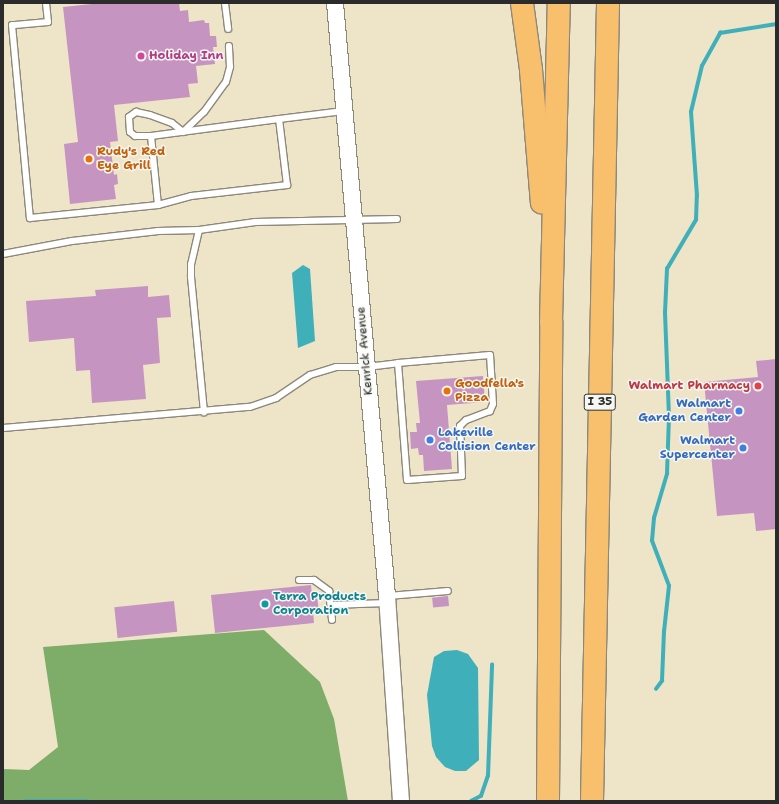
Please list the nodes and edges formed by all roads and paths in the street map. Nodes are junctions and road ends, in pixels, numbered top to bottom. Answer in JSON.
{"nodes":[{"id":1,"x":46,"y":3,"type":"edge"},
{"id":2,"x":225,"y":3,"type":"edge"},
{"id":3,"x":335,"y":3,"type":"edge"},
{"id":4,"x":522,"y":3,"type":"edge"},
{"id":5,"x":559,"y":3,"type":"edge"},
{"id":6,"x":608,"y":3,"type":"edge"},
{"id":7,"x":228,"y":29,"type":"dead end"},
{"id":8,"x":229,"y":46,"type":"dead end"},
{"id":9,"x":344,"y":111,"type":"junction"},
{"id":10,"x":279,"y":119,"type":"junction"},
{"id":11,"x":183,"y":132,"type":"junction"},
{"id":12,"x":151,"y":136,"type":"junction"},
{"id":13,"x":158,"y":205,"type":"junction"},
{"id":14,"x":397,"y":219,"type":"dead end"},
{"id":15,"x":354,"y":220,"type":"junction"},
{"id":16,"x":199,"y":230,"type":"junction"},
{"id":17,"x":3,"y":254,"type":"edge"},
{"id":18,"x":551,"y":322,"type":"junction"},
{"id":19,"x":398,"y":364,"type":"junction"},
{"id":20,"x":366,"y":366,"type":"junction"},
{"id":21,"x":204,"y":412,"type":"junction"},
{"id":22,"x":3,"y":428,"type":"edge"},
{"id":23,"x":299,"y":580,"type":"dead end"},
{"id":24,"x":448,"y":591,"type":"dead end"},
{"id":25,"x":387,"y":599,"type":"junction"},
{"id":26,"x":331,"y":605,"type":"junction"},
{"id":27,"x":332,"y":620,"type":"dead end"},
{"id":28,"x":395,"y":700,"type":"junction"},
{"id":29,"x":402,"y":801,"type":"edge"},
{"id":30,"x":412,"y":801,"type":"edge"},
{"id":31,"x":548,"y":801,"type":"edge"},
{"id":32,"x":592,"y":801,"type":"edge"}],
"edges":[{"from":1,"to":13,"type":"lane"},
{"from":2,"to":7,"type":"lane"},
{"from":3,"to":9,"type":"street","name":"Kenrick Avenue"},
{"from":4,"to":18,"type":"highway"},
{"from":5,"to":18,"type":"highway"},
{"from":6,"to":32,"type":"highway","number":"I 35"},
{"from":8,"to":11,"type":"lane"},
{"from":9,"to":10,"type":"lane"},
{"from":9,"to":15,"type":"street","name":"Kenrick Avenue"},
{"from":10,"to":11,"type":"lane"},
{"from":10,"to":13,"type":"lane"},
{"from":11,"to":12,"type":"lane"},
{"from":11,"to":12,"type":"lane"},
{"from":12,"to":13,"type":"lane"},
{"from":14,"to":15,"type":"lane"},
{"from":15,"to":16,"type":"lane"},
{"from":15,"to":20,"type":"street","name":"Kenrick Avenue"},
{"from":16,"to":17,"type":"lane"},
{"from":16,"to":21,"type":"lane"},
{"from":18,"to":31,"type":"highway"},
{"from":19,"to":19,"type":"lane"},
{"from":19,"to":20,"type":"lane"},
{"from":20,"to":21,"type":"lane"},
{"from":20,"to":25,"type":"street","name":"Kenrick Avenue"},
{"from":21,"to":22,"type":"lane"},
{"from":23,"to":26,"type":"lane"},
{"from":24,"to":25,"type":"lane"},
{"from":25,"to":26,"type":"lane"},
{"from":25,"to":28,"type":"street","name":"Kenrick Avenue"},
{"from":26,"to":27,"type":"lane"},
{"from":28,"to":29,"type":"street","name":"Kenrick Avenue"},
{"from":28,"to":30,"type":"street","name":"Kenrick Avenue"}]}
